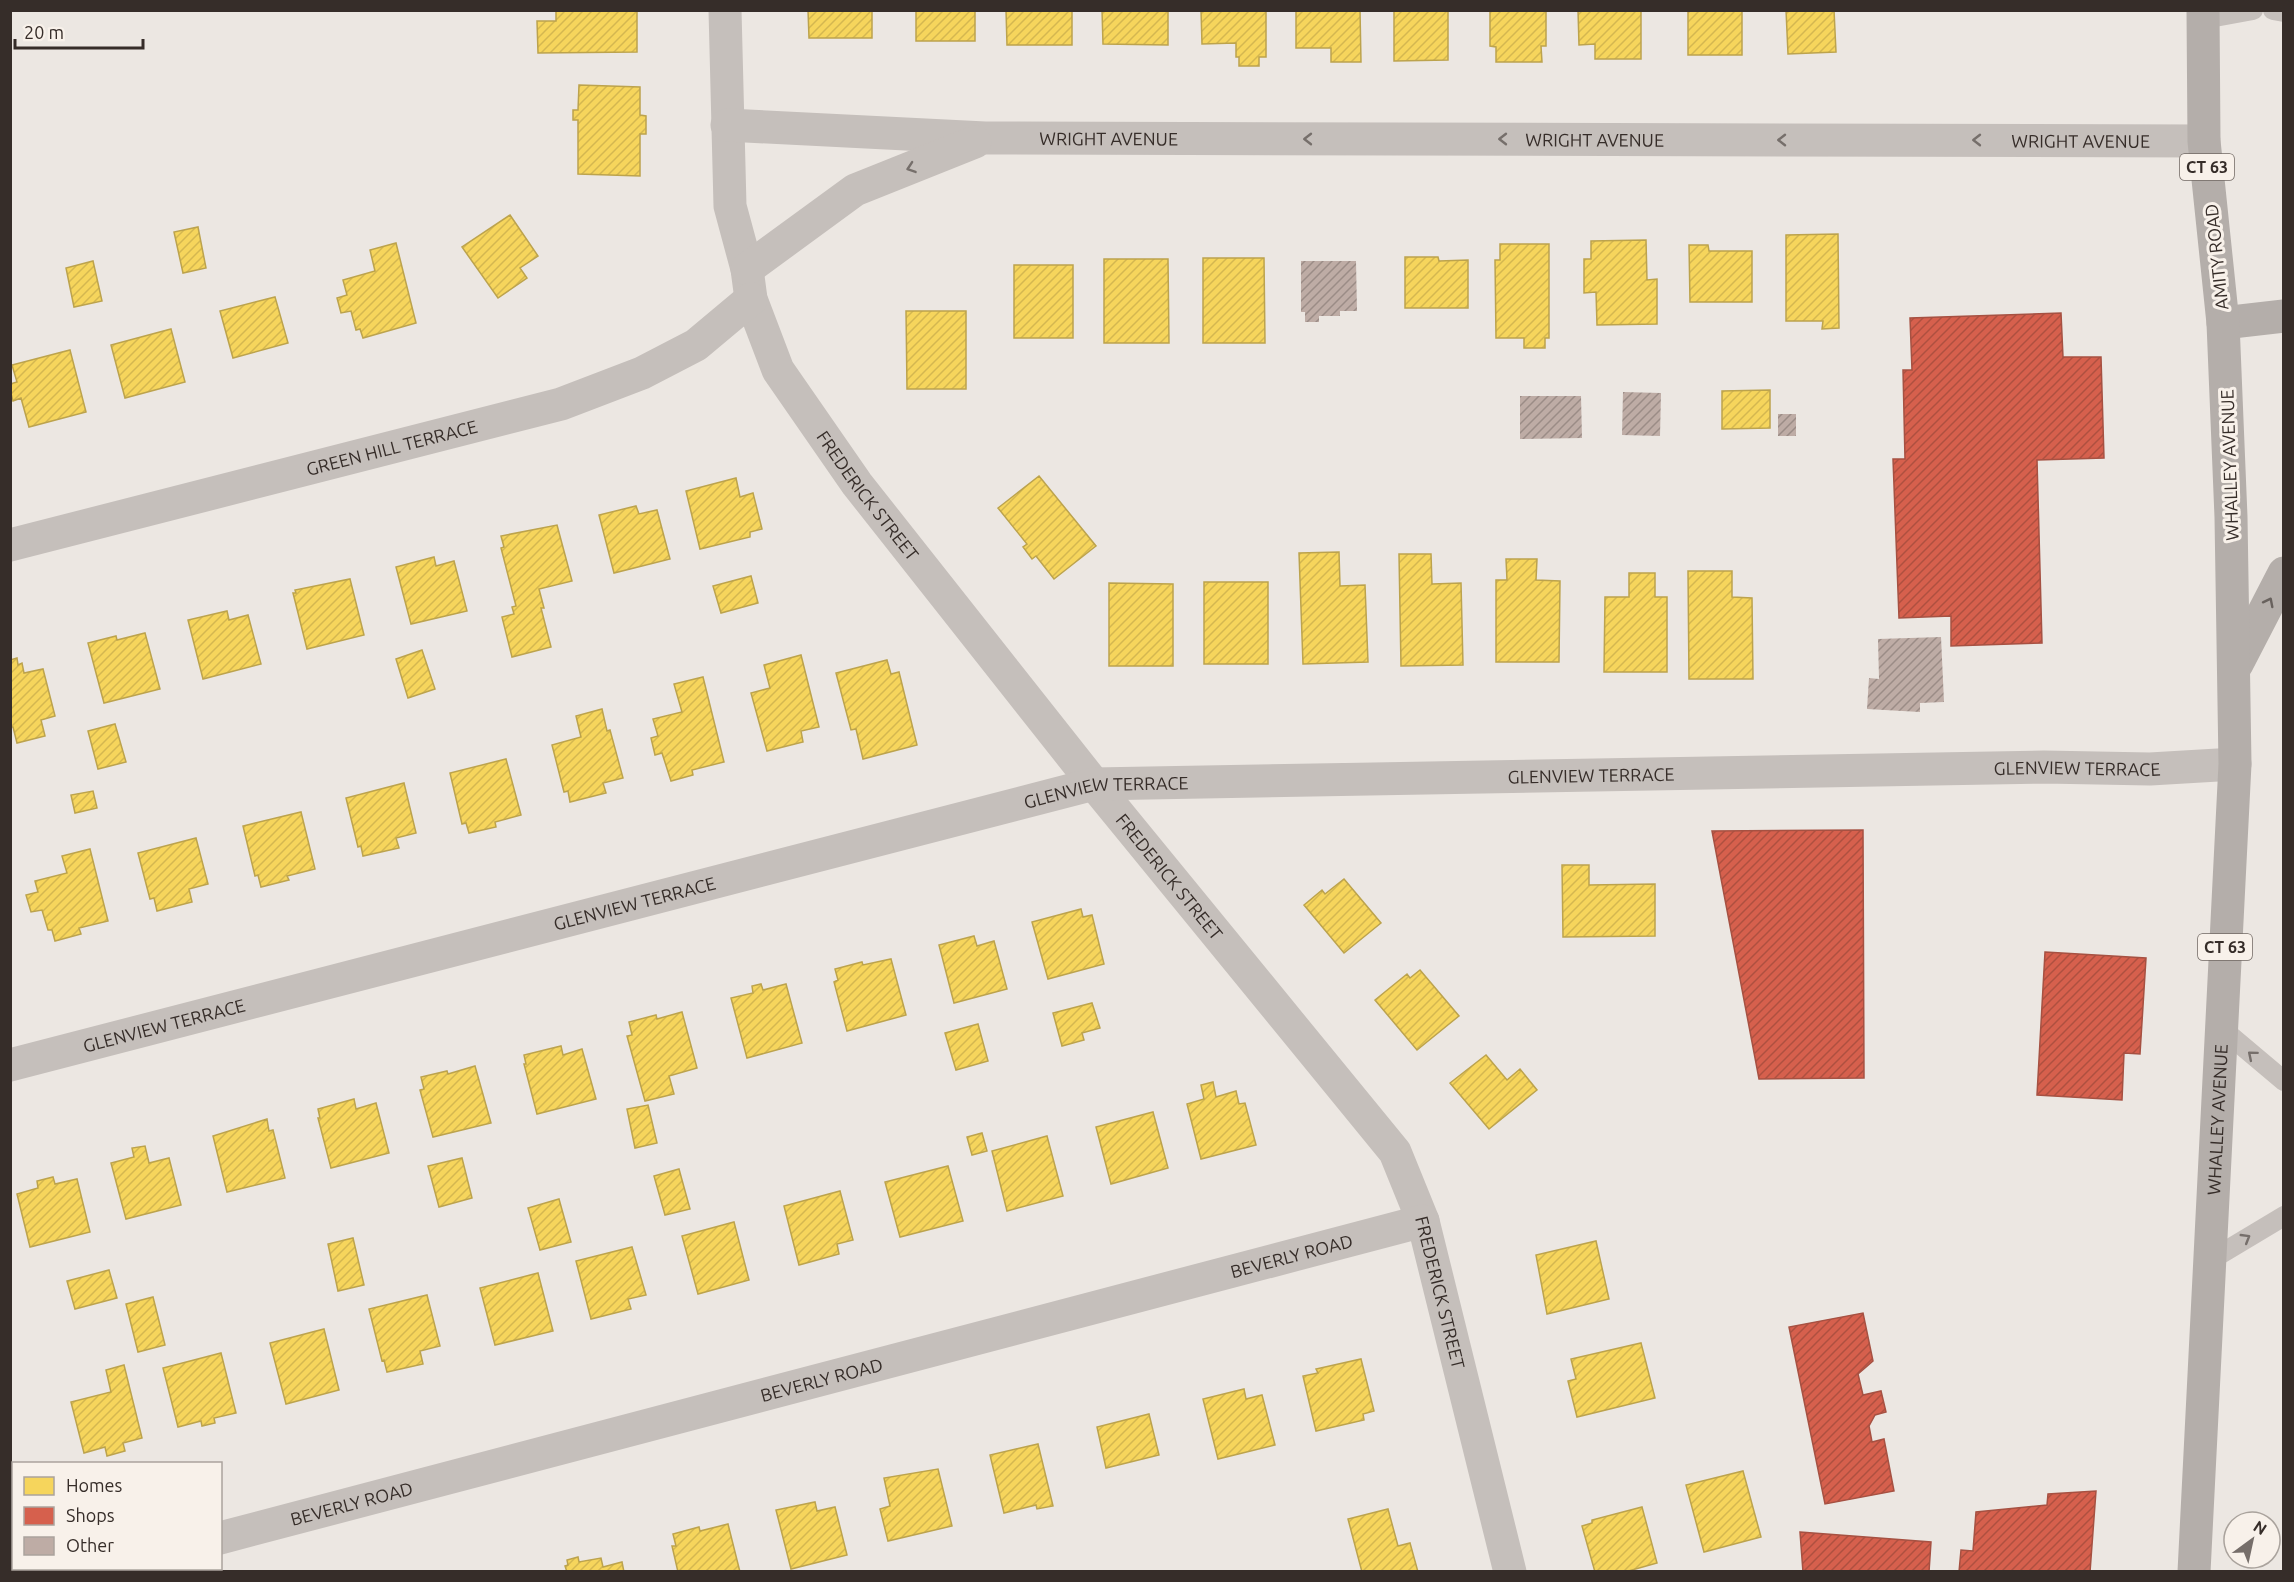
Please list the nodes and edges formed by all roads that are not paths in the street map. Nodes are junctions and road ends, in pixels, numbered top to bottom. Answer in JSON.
{"nodes":[{"id":1,"x":725,"y":10,"type":"edge"},
{"id":2,"x":2253,"y":10,"type":"edge"},
{"id":3,"x":2273,"y":10,"type":"edge"},
{"id":4,"x":2283,"y":12,"type":"edge"},
{"id":5,"x":2204,"y":14,"type":"edge"},
{"id":6,"x":727,"y":125,"type":"junction"},
{"id":7,"x":985,"y":138,"type":"junction"},
{"id":8,"x":2204,"y":141,"type":"junction"},
{"id":9,"x":749,"y":284,"type":"junction"},
{"id":10,"x":2283,"y":316,"type":"edge"},
{"id":11,"x":2223,"y":323,"type":"junction"},
{"id":12,"x":10,"y":545,"type":"edge"},
{"id":13,"x":2283,"y":573,"type":"edge"},
{"id":14,"x":2235,"y":668,"type":"junction"},
{"id":15,"x":2235,"y":764,"type":"junction"},
{"id":16,"x":1094,"y":784,"type":"junction"},
{"id":17,"x":2221,"y":1028,"type":"junction"},
{"id":18,"x":10,"y":1065,"type":"edge"},
{"id":19,"x":2283,"y":1081,"type":"edge"},
{"id":20,"x":2283,"y":1216,"type":"edge"},
{"id":21,"x":1423,"y":1221,"type":"junction"},
{"id":22,"x":2209,"y":1261,"type":"junction"},
{"id":23,"x":222,"y":1537,"type":"edge"},
{"id":24,"x":1510,"y":1572,"type":"edge"},
{"id":25,"x":2194,"y":1572,"type":"edge"}],
"edges":[{"from":1,"to":6,"type":"street","name":"FREDERICK STREET"},
{"from":2,"to":5,"type":"lane"},
{"from":3,"to":4,"type":"lane"},
{"from":5,"to":8,"type":"main road","name":"AMITY ROAD","number":"CT 63"},
{"from":6,"to":7,"type":"street","name":"WRIGHT AVENUE"},
{"from":6,"to":9,"type":"street","name":"FREDERICK STREET"},
{"from":8,"to":7,"type":"street","name":"WRIGHT AVENUE","one_way":true},
{"from":7,"to":9,"type":"street","name":"WRIGHT AVENUE","one_way":true},
{"from":8,"to":11,"type":"main road","name":"AMITY ROAD","number":"CT 63"},
{"from":9,"to":12,"type":"street","name":"GREEN HILL TERRACE"},
{"from":9,"to":16,"type":"street","name":"FREDERICK STREET"},
{"from":10,"to":11,"type":"main road"},
{"from":11,"to":14,"type":"main road","name":"WHALLEY AVENUE","number":"CT 63"},
{"from":14,"to":13,"type":"main road","name":"WHALLEY AVENUE","number":"CT 63","one_way":true},
{"from":14,"to":15,"type":"main road","name":"WHALLEY AVENUE","number":"CT 63"},
{"from":15,"to":16,"type":"street","name":"GLENVIEW TERRACE"},
{"from":15,"to":17,"type":"main road","name":"WHALLEY AVENUE","number":"CT 63"},
{"from":16,"to":18,"type":"street","name":"GLENVIEW TERRACE"},
{"from":16,"to":21,"type":"street","name":"FREDERICK STREET"},
{"from":19,"to":17,"type":"lane","one_way":true},
{"from":17,"to":22,"type":"main road","name":"WHALLEY AVENUE","number":"CT 63"},
{"from":22,"to":20,"type":"lane","one_way":true},
{"from":21,"to":23,"type":"street","name":"BEVERLY ROAD"},
{"from":21,"to":24,"type":"street","name":"FREDERICK STREET"},
{"from":22,"to":25,"type":"main road","name":"WHALLEY AVENUE","number":"CT 63"}]}
